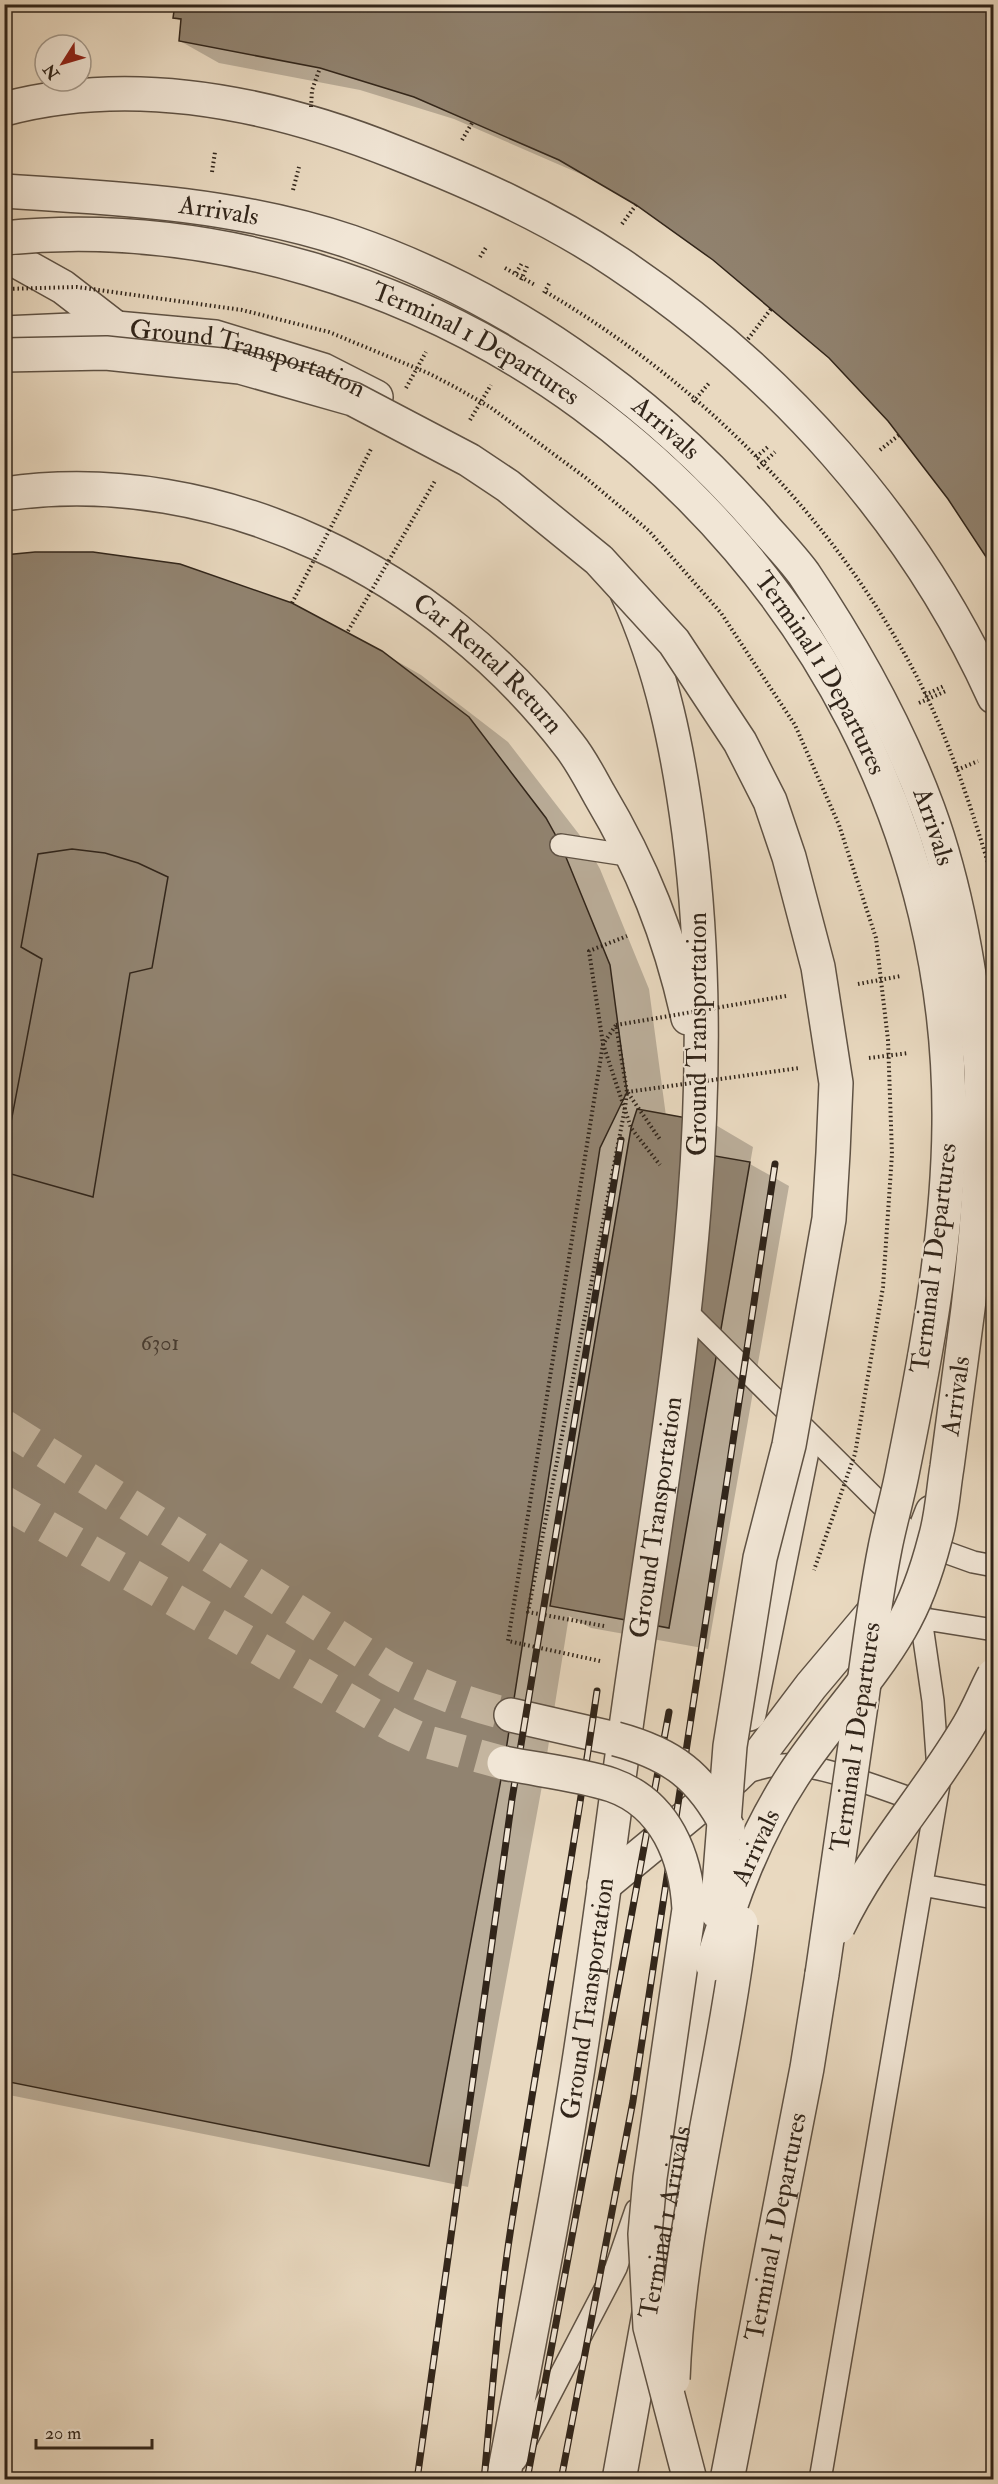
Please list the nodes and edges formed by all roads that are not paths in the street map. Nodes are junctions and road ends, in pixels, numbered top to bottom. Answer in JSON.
{"nodes":[{"id":1,"x":4,"y":109,"type":"edge"},
{"id":2,"x":4,"y":191,"type":"edge"},
{"id":3,"x":4,"y":199,"type":"edge"},
{"id":4,"x":4,"y":238,"type":"edge"},
{"id":5,"x":4,"y":254,"type":"edge"},
{"id":6,"x":116,"y":328,"type":"junction"},
{"id":7,"x":4,"y":333,"type":"edge"},
{"id":8,"x":4,"y":355,"type":"edge"},
{"id":9,"x":4,"y":494,"type":"edge"},
{"id":10,"x":611,"y":558,"type":"junction"},
{"id":11,"x":993,"y":697,"type":"edge"},
{"id":12,"x":561,"y":845,"type":"dead end"},
{"id":13,"x":633,"y":855,"type":"junction"},
{"id":14,"x":701,"y":1136,"type":"junction"},
{"id":15,"x":685,"y":1310,"type":"junction"},
{"id":16,"x":806,"y":1428,"type":"junction"},
{"id":17,"x":920,"y":1543,"type":"junction"},
{"id":18,"x":993,"y":1566,"type":"edge"},
{"id":19,"x":919,"y":1618,"type":"junction"},
{"id":20,"x":993,"y":1630,"type":"edge"},
{"id":21,"x":993,"y":1676,"type":"edge"},
{"id":22,"x":511,"y":1715,"type":"tunnel mouth"},
{"id":23,"x":504,"y":1763,"type":"tunnel mouth"},
{"id":24,"x":735,"y":1777,"type":"junction"},
{"id":25,"x":935,"y":1808,"type":"junction"},
{"id":26,"x":604,"y":1885,"type":"junction"},
{"id":27,"x":922,"y":1885,"type":"junction"},
{"id":28,"x":993,"y":1898,"type":"edge"},
{"id":29,"x":712,"y":1964,"type":"junction"},
{"id":30,"x":822,"y":1974,"type":"junction"},
{"id":31,"x":676,"y":2428,"type":"junction"},
{"id":32,"x":505,"y":2480,"type":"edge"},
{"id":33,"x":620,"y":2480,"type":"edge"},
{"id":34,"x":690,"y":2480,"type":"edge"},
{"id":35,"x":727,"y":2480,"type":"edge"},
{"id":36,"x":820,"y":2480,"type":"edge"}],
"edges":[{"from":1,"to":11,"type":"street"},
{"from":2,"to":29,"type":"street","name":"Arrivals","bridge":true},
{"from":3,"to":17,"type":"street"},
{"from":4,"to":30,"type":"street","name":"Terminal 1 Departures","bridge":true},
{"from":5,"to":6,"type":"street","name":"Ground Transportation"},
{"from":6,"to":7,"type":"street","name":"Ground Transportation"},
{"from":6,"to":10,"type":"street","name":"Ground Transportation"},
{"from":8,"to":29,"type":"street","bridge":true},
{"from":9,"to":13,"type":"street","name":"Car Rental Return"},
{"from":10,"to":14,"type":"street","name":"Ground Transportation"},
{"from":10,"to":16,"type":"street","name":"Ground Transportation"},
{"from":12,"to":13,"type":"lane"},
{"from":13,"to":14,"type":"street","name":"Car Rental Return"},
{"from":14,"to":15,"type":"street","name":"Ground Transportation"},
{"from":15,"to":16,"type":"lane"},
{"from":15,"to":26,"type":"street","name":"Ground Transportation"},
{"from":16,"to":17,"type":"lane"},
{"from":16,"to":24,"type":"street","name":"Ground Transportation"},
{"from":17,"to":18,"type":"lane"},
{"from":17,"to":19,"type":"lane"},
{"from":17,"to":24,"type":"street"},
{"from":19,"to":20,"type":"lane"},
{"from":19,"to":25,"type":"lane"},
{"from":21,"to":30,"type":"street","name":"Terminal 1 Departures","bridge":true},
{"from":22,"to":31,"type":"street","bridge":true},
{"from":23,"to":31,"type":"street","bridge":true},
{"from":24,"to":25,"type":"lane"},
{"from":24,"to":26,"type":"street"},
{"from":24,"to":32,"type":"lane"},
{"from":25,"to":27,"type":"lane"},
{"from":26,"to":32,"type":"street","name":"Ground Transportation"},
{"from":27,"to":28,"type":"lane"},
{"from":27,"to":36,"type":"lane"},
{"from":29,"to":33,"type":"street","name":"Terminal 1 Arrivals","bridge":true},
{"from":30,"to":35,"type":"street","name":"Terminal 1 Departures"},
{"from":31,"to":34,"type":"street","bridge":true}]}
